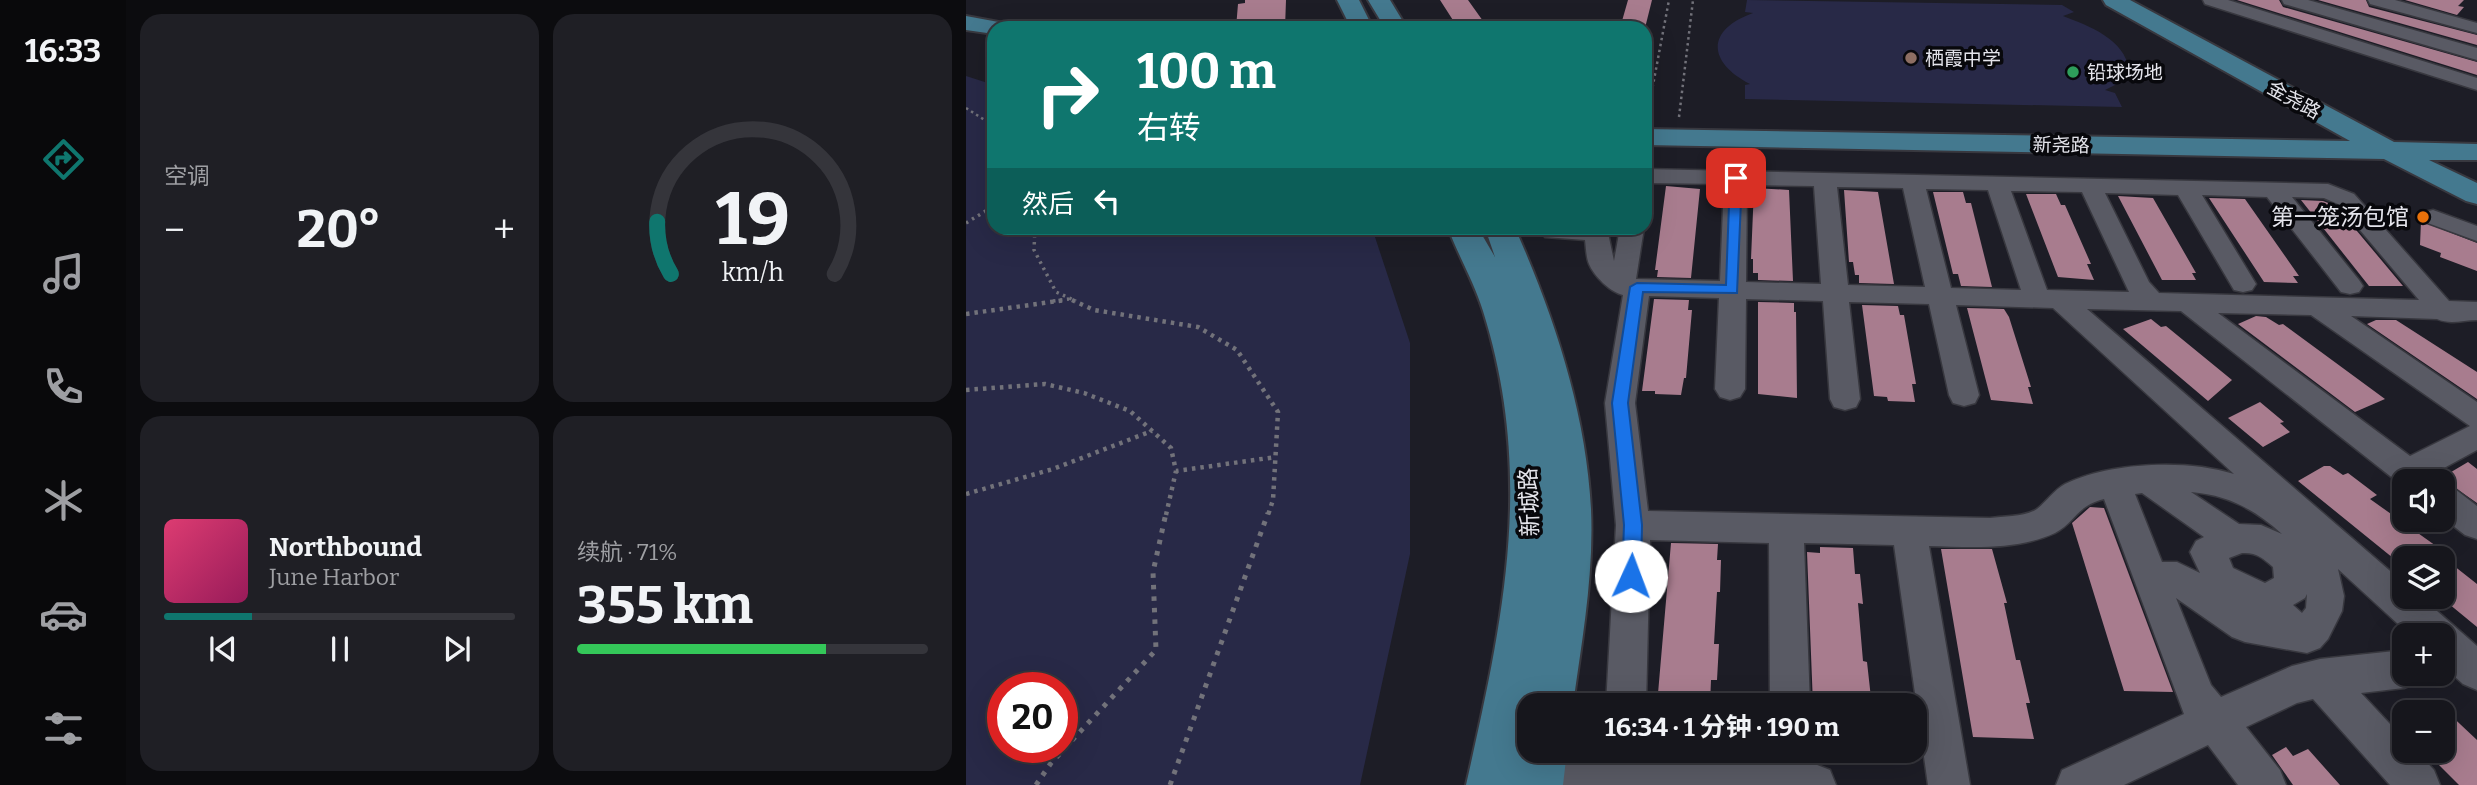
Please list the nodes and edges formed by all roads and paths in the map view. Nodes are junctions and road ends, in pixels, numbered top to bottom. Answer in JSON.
{"nodes":[{"id":1,"x":1348,"y":0,"type":"edge"},
{"id":2,"x":1379,"y":0,"type":"edge"},
{"id":3,"x":1669,"y":0,"type":"edge"},
{"id":4,"x":1693,"y":0,"type":"edge"},
{"id":5,"x":2114,"y":0,"type":"edge"},
{"id":6,"x":2150,"y":0,"type":"edge"},
{"id":7,"x":2291,"y":0,"type":"edge"},
{"id":8,"x":2376,"y":0,"type":"edge"},
{"id":9,"x":2225,"y":2,"type":"edge"},
{"id":10,"x":2416,"y":11,"type":"junction"},
{"id":11,"x":1358,"y":21,"type":"edge"},
{"id":12,"x":1392,"y":21,"type":"edge"},
{"id":13,"x":966,"y":23,"type":"edge"},
{"id":14,"x":987,"y":26,"type":"edge"},
{"id":15,"x":2477,"y":28,"type":"edge"},
{"id":16,"x":2393,"y":30,"type":"junction"},
{"id":17,"x":966,"y":42,"type":"edge"},
{"id":18,"x":987,"y":46,"type":"edge"},
{"id":19,"x":2369,"y":51,"type":"junction"},
{"id":20,"x":2477,"y":54,"type":"edge"},
{"id":21,"x":2284,"y":68,"type":"dead end"},
{"id":22,"x":2477,"y":84,"type":"edge"},
{"id":23,"x":1652,"y":92,"type":"edge"},
{"id":24,"x":966,"y":107,"type":"edge"},
{"id":25,"x":1679,"y":117,"type":"junction"},
{"id":26,"x":987,"y":121,"type":"edge"},
{"id":27,"x":1652,"y":123,"type":"edge"},
{"id":28,"x":1652,"y":124,"type":"edge"},
{"id":29,"x":2349,"y":130,"type":"junction"},
{"id":30,"x":2477,"y":130,"type":"edge"},
{"id":31,"x":2398,"y":140,"type":"junction"},
{"id":32,"x":2463,"y":152,"type":"edge"},
{"id":33,"x":2477,"y":166,"type":"edge"},
{"id":34,"x":1652,"y":176,"type":"edge"},
{"id":35,"x":1736,"y":178,"type":"junction"},
{"id":36,"x":1825,"y":180,"type":"junction"},
{"id":37,"x":1913,"y":182,"type":"junction"},
{"id":38,"x":1997,"y":184,"type":"junction"},
{"id":39,"x":2090,"y":186,"type":"junction"},
{"id":40,"x":2186,"y":188,"type":"junction"},
{"id":41,"x":2274,"y":190,"type":"junction"},
{"id":42,"x":2477,"y":195,"type":"edge"},
{"id":43,"x":987,"y":210,"type":"edge"},
{"id":44,"x":2433,"y":217,"type":"dead end"},
{"id":45,"x":966,"y":223,"type":"edge"},
{"id":46,"x":2477,"y":234,"type":"edge"},
{"id":47,"x":1035,"y":235,"type":"edge"},
{"id":48,"x":1467,"y":235,"type":"edge"},
{"id":49,"x":1503,"y":235,"type":"edge"},
{"id":50,"x":1597,"y":235,"type":"edge"},
{"id":51,"x":1632,"y":235,"type":"edge"},
{"id":52,"x":2243,"y":284,"type":"dead end"},
{"id":53,"x":2350,"y":286,"type":"dead end"},
{"id":54,"x":1629,"y":287,"type":"junction"},
{"id":55,"x":1732,"y":290,"type":"junction"},
{"id":56,"x":1835,"y":292,"type":"junction"},
{"id":57,"x":1940,"y":295,"type":"junction"},
{"id":58,"x":2047,"y":298,"type":"junction"},
{"id":59,"x":1070,"y":299,"type":"junction"},
{"id":60,"x":2151,"y":300,"type":"junction"},
{"id":61,"x":2185,"y":301,"type":"junction"},
{"id":62,"x":2315,"y":305,"type":"junction"},
{"id":63,"x":2440,"y":308,"type":"junction"},
{"id":64,"x":2477,"y":311,"type":"edge"},
{"id":65,"x":966,"y":314,"type":"edge"},
{"id":66,"x":2477,"y":331,"type":"edge"},
{"id":67,"x":1730,"y":389,"type":"dead end"},
{"id":68,"x":966,"y":390,"type":"edge"},
{"id":69,"x":1964,"y":395,"type":"dead end"},
{"id":70,"x":1845,"y":399,"type":"dead end"},
{"id":71,"x":2477,"y":417,"type":"edge"},
{"id":72,"x":1152,"y":431,"type":"junction"},
{"id":73,"x":2477,"y":436,"type":"edge"},
{"id":74,"x":1276,"y":457,"type":"junction"},
{"id":75,"x":2404,"y":469,"type":"edge"},
{"id":76,"x":2426,"y":469,"type":"edge"},
{"id":77,"x":1177,"y":471,"type":"junction"},
{"id":78,"x":2130,"y":481,"type":"junction"},
{"id":79,"x":966,"y":494,"type":"edge"},
{"id":80,"x":2455,"y":508,"type":"edge"},
{"id":81,"x":2477,"y":524,"type":"edge"},
{"id":82,"x":1633,"y":525,"type":"junction"},
{"id":83,"x":1786,"y":528,"type":"junction"},
{"id":84,"x":1909,"y":531,"type":"junction"},
{"id":85,"x":2233,"y":538,"type":"junction"},
{"id":86,"x":2322,"y":542,"type":"junction"},
{"id":87,"x":2278,"y":548,"type":"junction"},
{"id":88,"x":2150,"y":577,"type":"junction"},
{"id":89,"x":2265,"y":601,"type":"junction"},
{"id":90,"x":2422,"y":623,"type":"edge"},
{"id":91,"x":2297,"y":634,"type":"junction"},
{"id":92,"x":2455,"y":651,"type":"edge"},
{"id":93,"x":2392,"y":669,"type":"edge"},
{"id":94,"x":2477,"y":671,"type":"edge"},
{"id":95,"x":2455,"y":674,"type":"edge"},
{"id":96,"x":2477,"y":677,"type":"edge"},
{"id":97,"x":2320,"y":678,"type":"junction"},
{"id":98,"x":1549,"y":693,"type":"edge"},
{"id":99,"x":1626,"y":693,"type":"edge"},
{"id":100,"x":1790,"y":693,"type":"edge"},
{"id":101,"x":2215,"y":723,"type":"junction"},
{"id":102,"x":1791,"y":763,"type":"edge"},
{"id":103,"x":1619,"y":765,"type":"edge"},
{"id":104,"x":1526,"y":774,"type":"edge"},
{"id":105,"x":1036,"y":785,"type":"edge"},
{"id":106,"x":1170,"y":785,"type":"edge"},
{"id":107,"x":1791,"y":785,"type":"edge"},
{"id":108,"x":1815,"y":785,"type":"edge"},
{"id":109,"x":1949,"y":785,"type":"edge"},
{"id":110,"x":2077,"y":785,"type":"edge"},
{"id":111,"x":2265,"y":785,"type":"edge"},
{"id":112,"x":2420,"y":785,"type":"edge"}],
"edges":[{"from":1,"to":11,"type":"main road"},
{"from":2,"to":12,"type":"main road"},
{"from":3,"to":23,"type":"path"},
{"from":4,"to":25,"type":"path"},
{"from":5,"to":29,"type":"main road","name":"金尧路"},
{"from":6,"to":21,"type":"main road","name":"金尧路"},
{"from":7,"to":16,"type":"street"},
{"from":8,"to":10,"type":"street"},
{"from":9,"to":19,"type":"street"},
{"from":10,"to":15,"type":"street"},
{"from":10,"to":16,"type":"street"},
{"from":13,"to":14,"type":"main road"},
{"from":16,"to":19,"type":"street"},
{"from":16,"to":20,"type":"street"},
{"from":17,"to":18,"type":"main road"},
{"from":19,"to":22,"type":"street"},
{"from":24,"to":26,"type":"path"},
{"from":25,"to":27,"type":"main road","name":"新尧路"},
{"from":25,"to":29,"type":"main road","name":"新尧路"},
{"from":28,"to":31,"type":"main road","name":"新尧路"},
{"from":29,"to":31,"type":"main road","name":"新尧路"},
{"from":30,"to":31,"type":"main road","name":"新尧路"},
{"from":31,"to":32,"type":"main road","name":"新尧路"},
{"from":31,"to":42,"type":"main road"},
{"from":32,"to":33,"type":"main road"},
{"from":34,"to":35,"type":"street"},
{"from":35,"to":36,"type":"street"},
{"from":35,"to":55,"type":"street"},
{"from":36,"to":37,"type":"street"},
{"from":36,"to":56,"type":"street"},
{"from":37,"to":38,"type":"street"},
{"from":37,"to":57,"type":"street"},
{"from":38,"to":39,"type":"street"},
{"from":38,"to":58,"type":"street"},
{"from":39,"to":40,"type":"street"},
{"from":39,"to":60,"type":"street"},
{"from":40,"to":41,"type":"street"},
{"from":40,"to":52,"type":"street"},
{"from":41,"to":53,"type":"street"},
{"from":41,"to":63,"type":"street"},
{"from":43,"to":45,"type":"path"},
{"from":44,"to":46,"type":"street"},
{"from":47,"to":59,"type":"path"},
{"from":48,"to":104,"type":"main road","name":"新城路"},
{"from":49,"to":98,"type":"main road","name":"新城路"},
{"from":50,"to":54,"type":"street"},
{"from":51,"to":54,"type":"street"},
{"from":54,"to":55,"type":"street"},
{"from":54,"to":82,"type":"street"},
{"from":55,"to":56,"type":"street"},
{"from":55,"to":67,"type":"street"},
{"from":56,"to":57,"type":"street"},
{"from":56,"to":70,"type":"street"},
{"from":57,"to":58,"type":"street"},
{"from":57,"to":69,"type":"street"},
{"from":58,"to":60,"type":"street"},
{"from":58,"to":86,"type":"street"},
{"from":59,"to":65,"type":"path"},
{"from":59,"to":74,"type":"path"},
{"from":60,"to":61,"type":"street"},
{"from":61,"to":62,"type":"street"},
{"from":61,"to":75,"type":"street"},
{"from":62,"to":63,"type":"street"},
{"from":62,"to":71,"type":"lane"},
{"from":63,"to":64,"type":"street"},
{"from":63,"to":66,"type":"street"},
{"from":68,"to":72,"type":"path"},
{"from":72,"to":77,"type":"path"},
{"from":72,"to":79,"type":"path"},
{"from":73,"to":76,"type":"street"},
{"from":74,"to":77,"type":"path"},
{"from":74,"to":106,"type":"path"},
{"from":77,"to":105,"type":"path"},
{"from":78,"to":84,"type":"street"},
{"from":78,"to":85,"type":"street"},
{"from":78,"to":86,"type":"street"},
{"from":78,"to":88,"type":"street"},
{"from":80,"to":81,"type":"street"},
{"from":82,"to":83,"type":"street"},
{"from":82,"to":99,"type":"street"},
{"from":83,"to":84,"type":"street"},
{"from":83,"to":100,"type":"street"},
{"from":84,"to":109,"type":"street"},
{"from":85,"to":87,"type":"street"},
{"from":85,"to":89,"type":"street"},
{"from":86,"to":87,"type":"street"},
{"from":86,"to":90,"type":"street"},
{"from":86,"to":91,"type":"street"},
{"from":87,"to":89,"type":"street"},
{"from":88,"to":91,"type":"street"},
{"from":88,"to":101,"type":"street"},
{"from":89,"to":91,"type":"street"},
{"from":92,"to":94,"type":"street"},
{"from":93,"to":97,"type":"street"},
{"from":95,"to":96,"type":"street"},
{"from":97,"to":101,"type":"street"},
{"from":97,"to":112,"type":"street"},
{"from":101,"to":110,"type":"street"},
{"from":101,"to":111,"type":"street"},
{"from":102,"to":107,"type":"street"},
{"from":103,"to":104,"type":"street"},
{"from":103,"to":107,"type":"street"},
{"from":107,"to":108,"type":"street"}]}
